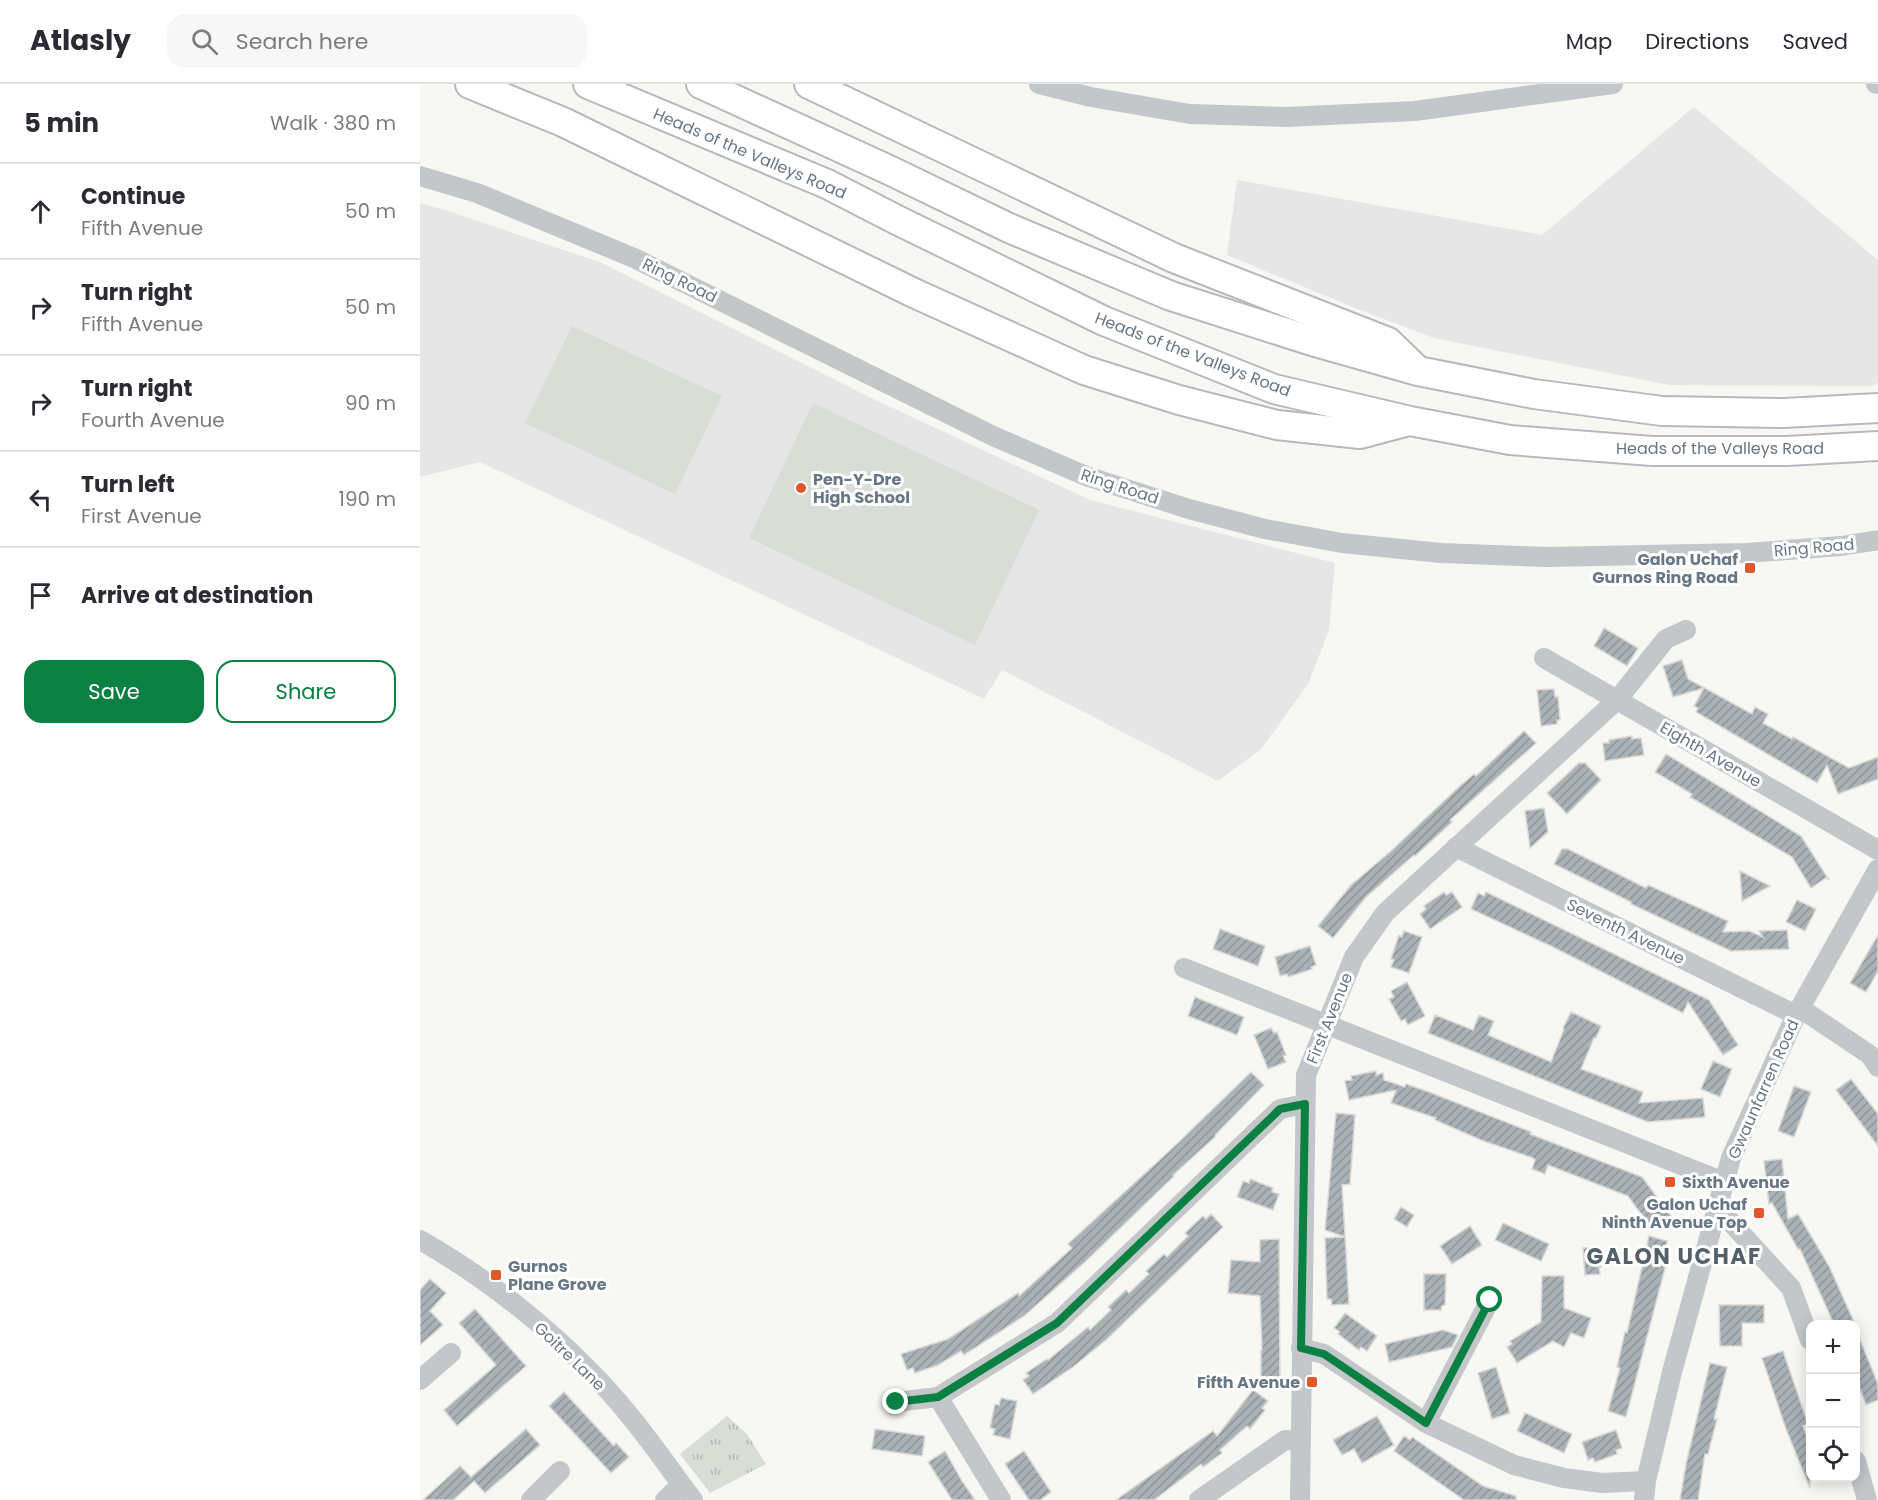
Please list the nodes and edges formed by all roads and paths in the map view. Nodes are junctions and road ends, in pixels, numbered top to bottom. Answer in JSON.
{"nodes":[{"id":1,"x":470,"y":84,"type":"edge"},
{"id":2,"x":588,"y":84,"type":"edge"},
{"id":3,"x":702,"y":84,"type":"edge"},
{"id":4,"x":809,"y":84,"type":"edge"},
{"id":5,"x":1039,"y":84,"type":"edge"},
{"id":6,"x":1613,"y":84,"type":"edge"},
{"id":7,"x":420,"y":176,"type":"edge"},
{"id":8,"x":1418,"y":371,"type":"junction"},
{"id":9,"x":1878,"y":408,"type":"edge"},
{"id":10,"x":1410,"y":421,"type":"junction"},
{"id":11,"x":1878,"y":446,"type":"edge"},
{"id":12,"x":1878,"y":540,"type":"edge"},
{"id":13,"x":1686,"y":630,"type":"dead end"},
{"id":14,"x":1544,"y":658,"type":"dead end"},
{"id":15,"x":1617,"y":700,"type":"junction"},
{"id":16,"x":1456,"y":847,"type":"junction"},
{"id":17,"x":1878,"y":850,"type":"edge"},
{"id":18,"x":1878,"y":869,"type":"edge"},
{"id":19,"x":1184,"y":968,"type":"dead end"},
{"id":20,"x":1798,"y":1011,"type":"junction"},
{"id":21,"x":1326,"y":1023,"type":"junction"},
{"id":22,"x":1878,"y":1067,"type":"edge"},
{"id":23,"x":1305,"y":1104,"type":"junction"},
{"id":24,"x":1724,"y":1182,"type":"junction"},
{"id":25,"x":1717,"y":1207,"type":"junction"},
{"id":26,"x":420,"y":1240,"type":"edge"},
{"id":27,"x":1490,"y":1300,"type":"dead end"},
{"id":28,"x":1806,"y":1329,"type":"edge"},
{"id":29,"x":1301,"y":1348,"type":"junction"},
{"id":30,"x":451,"y":1353,"type":"dead end"},
{"id":31,"x":420,"y":1380,"type":"edge"},
{"id":32,"x":938,"y":1397,"type":"junction"},
{"id":33,"x":896,"y":1402,"type":"dead end"},
{"id":34,"x":1426,"y":1423,"type":"junction"},
{"id":35,"x":1302,"y":1440,"type":"junction"},
{"id":36,"x":560,"y":1471,"type":"dead end"},
{"id":37,"x":1860,"y":1475,"type":"edge"},
{"id":38,"x":1645,"y":1491,"type":"edge"},
{"id":39,"x":687,"y":1492,"type":"edge"},
{"id":40,"x":531,"y":1500,"type":"edge"},
{"id":41,"x":665,"y":1500,"type":"edge"},
{"id":42,"x":1001,"y":1500,"type":"edge"},
{"id":43,"x":1199,"y":1500,"type":"edge"},
{"id":44,"x":1300,"y":1500,"type":"edge"},
{"id":45,"x":1867,"y":1500,"type":"edge"}],
"edges":[{"from":1,"to":10,"type":"highway"},
{"from":2,"to":10,"type":"highway","name":"Heads of the Valleys Road"},
{"from":3,"to":8,"type":"highway"},
{"from":4,"to":8,"type":"highway"},
{"from":5,"to":6,"type":"street"},
{"from":7,"to":12,"type":"street","name":"Ring Road"},
{"from":8,"to":9,"type":"highway"},
{"from":10,"to":11,"type":"highway","name":"Heads of the Valleys Road"},
{"from":13,"to":15,"type":"street","name":"First Avenue"},
{"from":14,"to":15,"type":"street","name":"Eighth Avenue"},
{"from":15,"to":16,"type":"street","name":"First Avenue"},
{"from":15,"to":17,"type":"street","name":"Eighth Avenue"},
{"from":16,"to":20,"type":"street","name":"Seventh Avenue"},
{"from":16,"to":21,"type":"street","name":"First Avenue"},
{"from":18,"to":20,"type":"street","name":"Gwaunfarren Road"},
{"from":19,"to":21,"type":"street"},
{"from":20,"to":22,"type":"street","name":"Seventh Avenue"},
{"from":20,"to":24,"type":"street","name":"Gwaunfarren Road"},
{"from":21,"to":23,"type":"street","name":"First Avenue"},
{"from":21,"to":24,"type":"street"},
{"from":23,"to":29,"type":"street","name":"First Avenue"},
{"from":23,"to":32,"type":"street"},
{"from":24,"to":25,"type":"street","name":"Gwaunfarren Road"},
{"from":25,"to":28,"type":"street"},
{"from":25,"to":38,"type":"street","name":"Gwaunfarren Road"},
{"from":26,"to":39,"type":"street","name":"Goitre Lane"},
{"from":27,"to":34,"type":"street"},
{"from":29,"to":34,"type":"street"},
{"from":29,"to":35,"type":"street","name":"First Avenue"},
{"from":30,"to":31,"type":"street"},
{"from":32,"to":33,"type":"street"},
{"from":32,"to":42,"type":"street"},
{"from":34,"to":38,"type":"street"},
{"from":35,"to":43,"type":"street"},
{"from":35,"to":44,"type":"street","name":"First Avenue"},
{"from":36,"to":40,"type":"street"},
{"from":37,"to":45,"type":"street"},
{"from":39,"to":41,"type":"street"}]}
